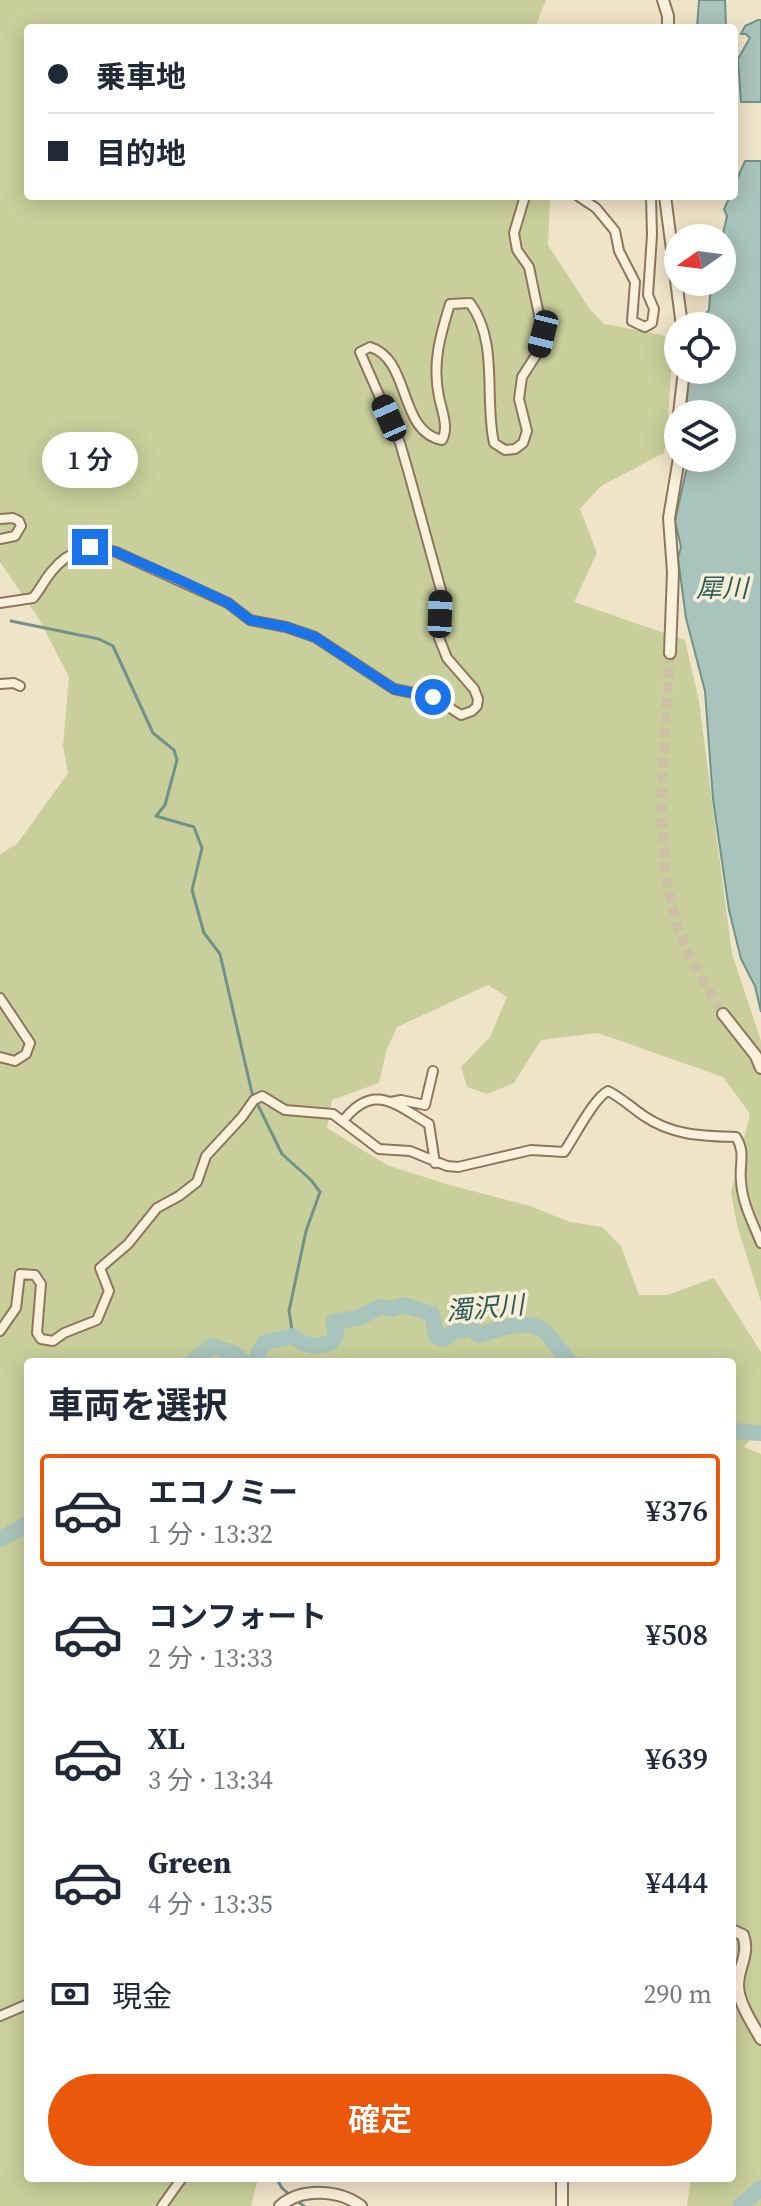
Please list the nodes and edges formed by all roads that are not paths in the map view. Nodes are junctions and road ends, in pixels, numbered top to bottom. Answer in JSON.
{"nodes":[{"id":1,"x":663,"y":0,"type":"edge"},
{"id":2,"x":668,"y":24,"type":"edge"},
{"id":3,"x":524,"y":200,"type":"edge"},
{"id":4,"x":584,"y":200,"type":"edge"},
{"id":5,"x":651,"y":200,"type":"edge"},
{"id":6,"x":666,"y":200,"type":"edge"},
{"id":7,"x":680,"y":312,"type":"edge"},
{"id":8,"x":677,"y":472,"type":"edge"},
{"id":9,"x":0,"y":519,"type":"edge"},
{"id":10,"x":0,"y":539,"type":"edge"},
{"id":11,"x":0,"y":603,"type":"edge"},
{"id":12,"x":670,"y":653,"type":"tunnel mouth"},
{"id":13,"x":0,"y":684,"type":"edge"},
{"id":14,"x":20,"y":686,"type":"dead end"},
{"id":15,"x":0,"y":998,"type":"edge"},
{"id":16,"x":723,"y":1014,"type":"tunnel mouth"},
{"id":17,"x":0,"y":1057,"type":"edge"},
{"id":18,"x":761,"y":1068,"type":"edge"},
{"id":19,"x":433,"y":1071,"type":"dead end"},
{"id":20,"x":391,"y":1102,"type":"junction"},
{"id":21,"x":343,"y":1121,"type":"junction"},
{"id":22,"x":435,"y":1163,"type":"junction"},
{"id":23,"x":761,"y":1243,"type":"edge"},
{"id":24,"x":0,"y":1331,"type":"edge"},
{"id":25,"x":736,"y":1932,"type":"edge"},
{"id":26,"x":24,"y":2006,"type":"edge"},
{"id":27,"x":0,"y":2016,"type":"edge"},
{"id":28,"x":761,"y":2039,"type":"edge"},
{"id":29,"x":179,"y":2182,"type":"edge"},
{"id":30,"x":562,"y":2182,"type":"edge"},
{"id":31,"x":162,"y":2206,"type":"edge"},
{"id":32,"x":280,"y":2206,"type":"edge"},
{"id":33,"x":361,"y":2206,"type":"edge"},
{"id":34,"x":562,"y":2206,"type":"edge"}],
"edges":[{"from":1,"to":2,"type":"street"},
{"from":3,"to":11,"type":"street"},
{"from":4,"to":5,"type":"street"},
{"from":6,"to":7,"type":"street"},
{"from":8,"to":12,"type":"street"},
{"from":9,"to":10,"type":"street"},
{"from":13,"to":14,"type":"street"},
{"from":15,"to":17,"type":"street"},
{"from":16,"to":18,"type":"street"},
{"from":19,"to":20,"type":"street"},
{"from":20,"to":21,"type":"street"},
{"from":20,"to":22,"type":"street"},
{"from":21,"to":22,"type":"street"},
{"from":21,"to":24,"type":"street"},
{"from":22,"to":23,"type":"street"},
{"from":25,"to":28,"type":"street"},
{"from":26,"to":27,"type":"street"},
{"from":29,"to":31,"type":"street"},
{"from":30,"to":34,"type":"street"},
{"from":32,"to":33,"type":"street"}]}
